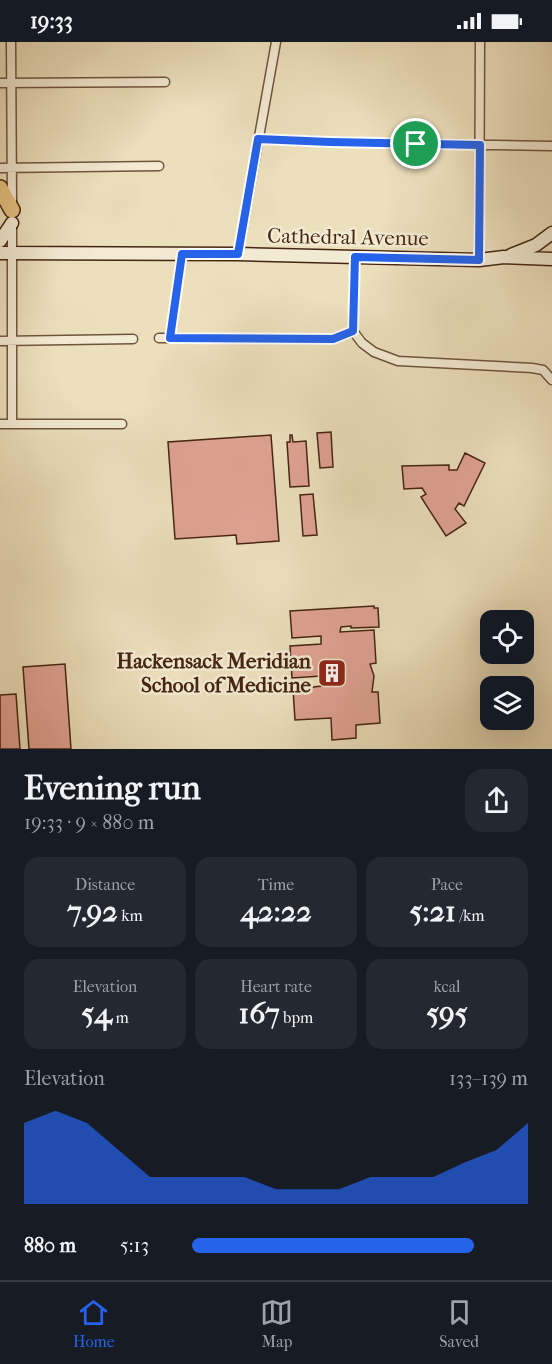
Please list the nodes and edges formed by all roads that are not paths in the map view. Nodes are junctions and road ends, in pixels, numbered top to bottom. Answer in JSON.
{"nodes":[{"id":1,"x":11,"y":42,"type":"edge"},
{"id":2,"x":276,"y":42,"type":"edge"},
{"id":3,"x":480,"y":42,"type":"edge"},
{"id":4,"x":165,"y":82,"type":"dead end"},
{"id":5,"x":0,"y":83,"type":"edge"},
{"id":6,"x":11,"y":83,"type":"junction"},
{"id":7,"x":258,"y":139,"type":"junction"},
{"id":8,"x":480,"y":145,"type":"junction"},
{"id":9,"x":552,"y":146,"type":"edge"},
{"id":10,"x":159,"y":166,"type":"dead end"},
{"id":11,"x":0,"y":168,"type":"edge"},
{"id":12,"x":11,"y":168,"type":"junction"},
{"id":13,"x":0,"y":188,"type":"edge"},
{"id":14,"x":12,"y":217,"type":"junction"},
{"id":15,"x":552,"y":233,"type":"edge"},
{"id":16,"x":0,"y":241,"type":"edge"},
{"id":17,"x":6,"y":253,"type":"edge"},
{"id":18,"x":182,"y":254,"type":"junction"},
{"id":19,"x":238,"y":254,"type":"junction"},
{"id":20,"x":355,"y":257,"type":"junction"},
{"id":21,"x":504,"y":257,"type":"junction"},
{"id":22,"x":552,"y":259,"type":"edge"},
{"id":23,"x":479,"y":260,"type":"junction"},
{"id":24,"x":353,"y":331,"type":"junction"},
{"id":25,"x":170,"y":338,"type":"junction"},
{"id":26,"x":133,"y":339,"type":"dead end"},
{"id":27,"x":159,"y":339,"type":"dead end"},
{"id":28,"x":12,"y":340,"type":"junction"},
{"id":29,"x":0,"y":341,"type":"edge"},
{"id":30,"x":552,"y":380,"type":"edge"},
{"id":31,"x":0,"y":424,"type":"edge"},
{"id":32,"x":12,"y":424,"type":"junction"},
{"id":33,"x":122,"y":424,"type":"dead end"}],
"edges":[{"from":1,"to":6,"type":"street"},
{"from":2,"to":7,"type":"street"},
{"from":3,"to":8,"type":"street"},
{"from":4,"to":6,"type":"street"},
{"from":5,"to":6,"type":"street"},
{"from":6,"to":12,"type":"street"},
{"from":7,"to":8,"type":"street"},
{"from":7,"to":19,"type":"street"},
{"from":8,"to":9,"type":"street"},
{"from":8,"to":23,"type":"street"},
{"from":10,"to":12,"type":"street"},
{"from":11,"to":12,"type":"street"},
{"from":12,"to":14,"type":"street"},
{"from":13,"to":14,"type":"highway"},
{"from":14,"to":16,"type":"main road"},
{"from":14,"to":17,"type":"street"},
{"from":15,"to":21,"type":"main road"},
{"from":17,"to":18,"type":"main road","name":"Cathedral Avenue"},
{"from":17,"to":28,"type":"street"},
{"from":18,"to":19,"type":"main road","name":"Cathedral Avenue"},
{"from":18,"to":25,"type":"street"},
{"from":19,"to":20,"type":"main road","name":"Cathedral Avenue"},
{"from":20,"to":23,"type":"main road","name":"Cathedral Avenue"},
{"from":20,"to":24,"type":"street"},
{"from":21,"to":22,"type":"main road","name":"Cathedral Avenue"},
{"from":21,"to":23,"type":"main road","name":"Cathedral Avenue"},
{"from":24,"to":25,"type":"street"},
{"from":24,"to":30,"type":"street"},
{"from":25,"to":27,"type":"street"},
{"from":26,"to":28,"type":"street"},
{"from":28,"to":29,"type":"street"},
{"from":28,"to":32,"type":"street"},
{"from":31,"to":32,"type":"street"},
{"from":32,"to":33,"type":"street"}]}
